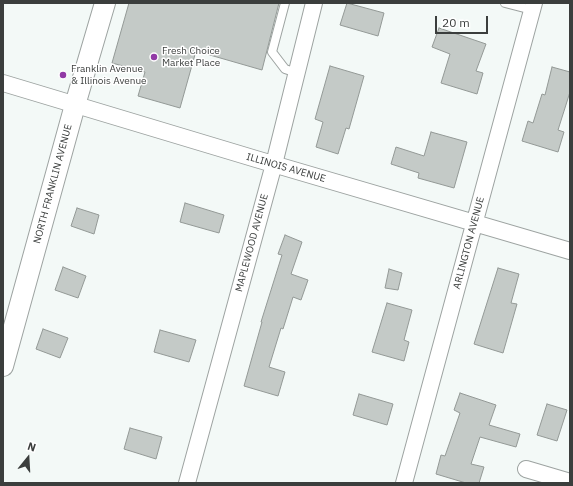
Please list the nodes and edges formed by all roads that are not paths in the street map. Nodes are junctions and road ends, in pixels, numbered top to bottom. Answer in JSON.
{"nodes":[{"id":1,"x":105,"y":3,"type":"edge"},
{"id":2,"x":285,"y":3,"type":"edge"},
{"id":3,"x":314,"y":3,"type":"edge"},
{"id":4,"x":505,"y":3,"type":"edge"},
{"id":5,"x":533,"y":7,"type":"edge"},
{"id":6,"x":297,"y":73,"type":"junction"},
{"id":7,"x":3,"y":83,"type":"edge"},
{"id":8,"x":75,"y":105,"type":"junction"},
{"id":9,"x":274,"y":164,"type":"junction"},
{"id":10,"x":474,"y":222,"type":"junction"},
{"id":11,"x":570,"y":251,"type":"edge"},
{"id":12,"x":3,"y":366,"type":"edge"},
{"id":13,"x":526,"y":469,"type":"dead end"},
{"id":14,"x":570,"y":482,"type":"edge"},
{"id":15,"x":188,"y":483,"type":"edge"},
{"id":16,"x":404,"y":483,"type":"edge"}],
"edges":[{"from":1,"to":8,"type":"street","name":"NORTH FRANKLIN AVENUE"},
{"from":2,"to":6,"type":"lane"},
{"from":3,"to":6,"type":"street","name":"MAPLEWOOD AVENUE"},
{"from":4,"to":5,"type":"lane"},
{"from":5,"to":10,"type":"street","name":"ARLINGTON AVENUE"},
{"from":6,"to":9,"type":"street","name":"MAPLEWOOD AVENUE"},
{"from":7,"to":8,"type":"street","name":"ILLINOIS AVENUE"},
{"from":8,"to":9,"type":"street","name":"ILLINOIS AVENUE"},
{"from":8,"to":12,"type":"street","name":"NORTH FRANKLIN AVENUE"},
{"from":9,"to":10,"type":"street","name":"ILLINOIS AVENUE"},
{"from":9,"to":15,"type":"street","name":"MAPLEWOOD AVENUE"},
{"from":10,"to":11,"type":"street","name":"ILLINOIS AVENUE"},
{"from":10,"to":16,"type":"street","name":"ARLINGTON AVENUE"},
{"from":13,"to":14,"type":"street"}]}
